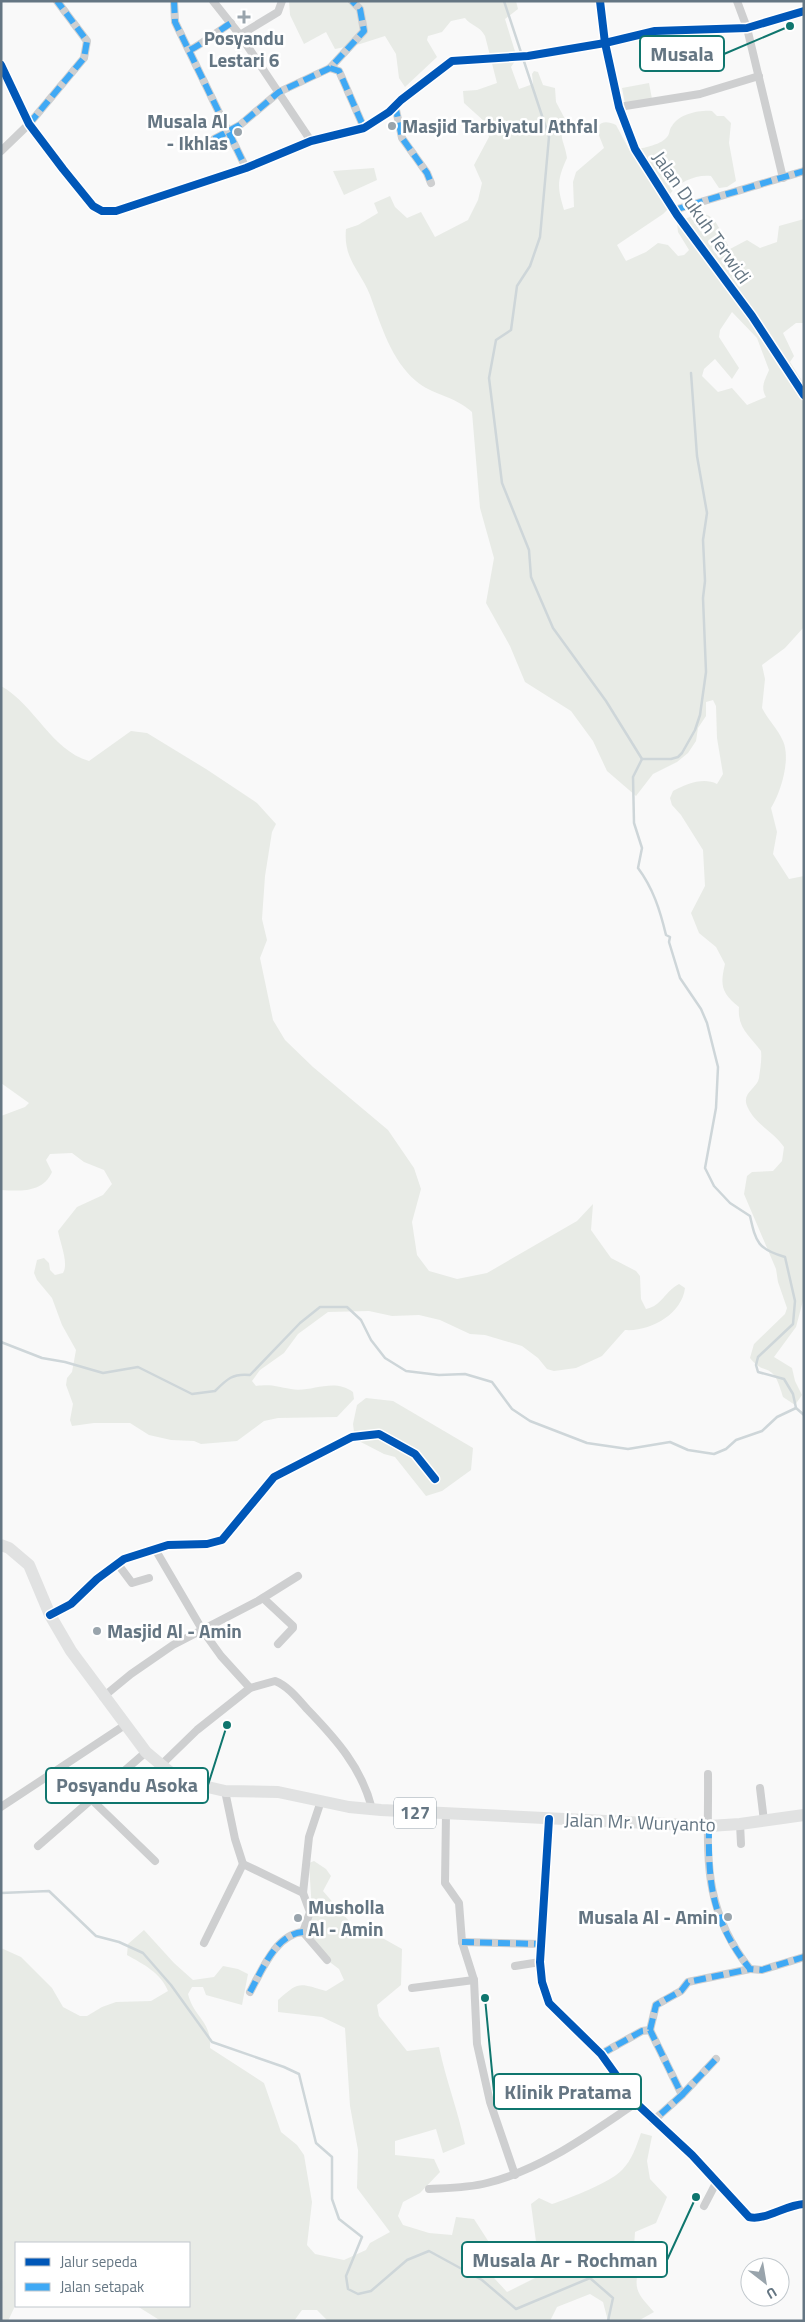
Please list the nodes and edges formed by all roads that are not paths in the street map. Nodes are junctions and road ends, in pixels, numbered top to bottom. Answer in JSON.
{"nodes":[{"id":1,"x":57,"y":1,"type":"edge"},
{"id":2,"x":174,"y":1,"type":"edge"},
{"id":3,"x":213,"y":1,"type":"edge"},
{"id":4,"x":282,"y":1,"type":"edge"},
{"id":5,"x":352,"y":1,"type":"edge"},
{"id":6,"x":600,"y":1,"type":"edge"},
{"id":7,"x":737,"y":1,"type":"edge"},
{"id":8,"x":804,"y":11,"type":"edge"},
{"id":9,"x":231,"y":23,"type":"junction"},
{"id":10,"x":748,"y":28,"type":"junction"},
{"id":11,"x":240,"y":35,"type":"junction"},
{"id":12,"x":605,"y":43,"type":"junction"},
{"id":13,"x":190,"y":50,"type":"junction"},
{"id":14,"x":1,"y":65,"type":"edge"},
{"id":15,"x":330,"y":68,"type":"junction"},
{"id":16,"x":759,"y":76,"type":"junction"},
{"id":17,"x":279,"y":92,"type":"junction"},
{"id":18,"x":396,"y":105,"type":"junction"},
{"id":19,"x":619,"y":107,"type":"junction"},
{"id":20,"x":29,"y":124,"type":"junction"},
{"id":21,"x":364,"y":128,"type":"junction"},
{"id":22,"x":228,"y":131,"type":"junction"},
{"id":23,"x":214,"y":139,"type":"dead end"},
{"id":24,"x":311,"y":141,"type":"junction"},
{"id":25,"x":1,"y":150,"type":"edge"},
{"id":26,"x":246,"y":168,"type":"junction"},
{"id":27,"x":804,"y":171,"type":"edge"},
{"id":28,"x":783,"y":178,"type":"junction"},
{"id":29,"x":431,"y":183,"type":"dead end"},
{"id":30,"x":674,"y":210,"type":"junction"},
{"id":31,"x":804,"y":395,"type":"edge"},
{"id":32,"x":435,"y":1480,"type":"dead end"},
{"id":33,"x":1,"y":1545,"type":"edge"},
{"id":34,"x":154,"y":1548,"type":"junction"},
{"id":35,"x":117,"y":1563,"type":"junction"},
{"id":36,"x":298,"y":1576,"type":"dead end"},
{"id":37,"x":149,"y":1578,"type":"dead end"},
{"id":38,"x":263,"y":1598,"type":"junction"},
{"id":39,"x":50,"y":1615,"type":"junction"},
{"id":40,"x":203,"y":1631,"type":"junction"},
{"id":41,"x":278,"y":1644,"type":"dead end"},
{"id":42,"x":250,"y":1688,"type":"junction"},
{"id":43,"x":103,"y":1697,"type":"junction"},
{"id":44,"x":126,"y":1725,"type":"junction"},
{"id":45,"x":146,"y":1752,"type":"junction"},
{"id":46,"x":162,"y":1766,"type":"junction"},
{"id":47,"x":708,"y":1774,"type":"dead end"},
{"id":48,"x":760,"y":1788,"type":"dead end"},
{"id":49,"x":225,"y":1791,"type":"junction"},
{"id":50,"x":92,"y":1800,"type":"junction"},
{"id":51,"x":321,"y":1801,"type":"junction"},
{"id":52,"x":1,"y":1807,"type":"edge"},
{"id":53,"x":372,"y":1809,"type":"junction"},
{"id":54,"x":446,"y":1814,"type":"junction"},
{"id":55,"x":804,"y":1815,"type":"edge"},
{"id":56,"x":549,"y":1819,"type":"junction"},
{"id":57,"x":764,"y":1821,"type":"junction"},
{"id":58,"x":740,"y":1824,"type":"junction"},
{"id":59,"x":709,"y":1826,"type":"junction"},
{"id":60,"x":742,"y":1844,"type":"dead end"},
{"id":61,"x":38,"y":1846,"type":"dead end"},
{"id":62,"x":155,"y":1861,"type":"dead end"},
{"id":63,"x":243,"y":1864,"type":"junction"},
{"id":64,"x":303,"y":1893,"type":"junction"},
{"id":65,"x":303,"y":1932,"type":"junction"},
{"id":66,"x":462,"y":1942,"type":"junction"},
{"id":67,"x":204,"y":1943,"type":"dead end"},
{"id":68,"x":541,"y":1944,"type":"junction"},
{"id":69,"x":804,"y":1957,"type":"edge"},
{"id":70,"x":327,"y":1960,"type":"dead end"},
{"id":71,"x":540,"y":1962,"type":"junction"},
{"id":72,"x":515,"y":1966,"type":"dead end"},
{"id":73,"x":750,"y":1969,"type":"junction"},
{"id":74,"x":474,"y":1980,"type":"junction"},
{"id":75,"x":412,"y":1988,"type":"dead end"},
{"id":76,"x":250,"y":1992,"type":"dead end"},
{"id":77,"x":650,"y":2030,"type":"junction"},
{"id":78,"x":600,"y":2054,"type":"junction"},
{"id":79,"x":716,"y":2059,"type":"dead end"},
{"id":80,"x":682,"y":2095,"type":"junction"},
{"id":81,"x":636,"y":2103,"type":"junction"},
{"id":82,"x":653,"y":2121,"type":"junction"},
{"id":83,"x":515,"y":2175,"type":"junction"},
{"id":84,"x":716,"y":2183,"type":"junction"},
{"id":85,"x":429,"y":2189,"type":"dead end"},
{"id":86,"x":804,"y":2204,"type":"edge"},
{"id":87,"x":704,"y":2206,"type":"dead end"}],
"edges":[{"from":1,"to":20,"type":"street"},
{"from":2,"to":13,"type":"street"},
{"from":3,"to":9,"type":"street"},
{"from":4,"to":11,"type":"street"},
{"from":5,"to":15,"type":"street"},
{"from":6,"to":12,"type":"street","name":"Jalan Dukuh Terwidi"},
{"from":7,"to":10,"type":"street"},
{"from":8,"to":10,"type":"street"},
{"from":9,"to":11,"type":"street"},
{"from":9,"to":13,"type":"street"},
{"from":10,"to":12,"type":"street"},
{"from":10,"to":16,"type":"street"},
{"from":11,"to":17,"type":"street"},
{"from":12,"to":18,"type":"street"},
{"from":12,"to":19,"type":"street","name":"Jalan Dukuh Terwidi"},
{"from":13,"to":22,"type":"street"},
{"from":14,"to":20,"type":"street"},
{"from":15,"to":17,"type":"street"},
{"from":15,"to":21,"type":"street"},
{"from":16,"to":19,"type":"street"},
{"from":16,"to":28,"type":"street"},
{"from":17,"to":22,"type":"street"},
{"from":17,"to":24,"type":"street"},
{"from":18,"to":21,"type":"street"},
{"from":18,"to":29,"type":"street"},
{"from":19,"to":30,"type":"street","name":"Jalan Dukuh Terwidi"},
{"from":20,"to":25,"type":"street"},
{"from":20,"to":26,"type":"street"},
{"from":21,"to":24,"type":"street"},
{"from":22,"to":23,"type":"street"},
{"from":22,"to":26,"type":"street"},
{"from":24,"to":26,"type":"street"},
{"from":27,"to":28,"type":"street"},
{"from":28,"to":30,"type":"street"},
{"from":30,"to":31,"type":"street","name":"Jalan Dukuh Terwidi"},
{"from":32,"to":34,"type":"street"},
{"from":33,"to":39,"type":"main road","name":"Jalan Mr. Wuryanto","number":"127"},
{"from":34,"to":35,"type":"street"},
{"from":34,"to":40,"type":"street"},
{"from":35,"to":37,"type":"street"},
{"from":35,"to":39,"type":"street"},
{"from":36,"to":38,"type":"street"},
{"from":38,"to":40,"type":"street"},
{"from":38,"to":41,"type":"street"},
{"from":39,"to":43,"type":"main road","name":"Jalan Mr. Wuryanto","number":"127"},
{"from":40,"to":42,"type":"street"},
{"from":40,"to":43,"type":"street"},
{"from":42,"to":46,"type":"street"},
{"from":42,"to":53,"type":"street"},
{"from":43,"to":44,"type":"main road","name":"Jalan Mr. Wuryanto","number":"127"},
{"from":44,"to":45,"type":"main road","name":"Jalan Mr. Wuryanto","number":"127"},
{"from":44,"to":52,"type":"street"},
{"from":45,"to":46,"type":"main road","name":"Jalan Mr. Wuryanto","number":"127"},
{"from":45,"to":50,"type":"street"},
{"from":46,"to":49,"type":"main road","name":"Jalan Mr. Wuryanto","number":"127"},
{"from":47,"to":59,"type":"street"},
{"from":48,"to":57,"type":"street"},
{"from":49,"to":51,"type":"main road","name":"Jalan Mr. Wuryanto","number":"127"},
{"from":49,"to":63,"type":"street"},
{"from":50,"to":61,"type":"street"},
{"from":50,"to":62,"type":"street"},
{"from":51,"to":53,"type":"main road","name":"Jalan Mr. Wuryanto","number":"127"},
{"from":51,"to":64,"type":"street"},
{"from":53,"to":54,"type":"main road","name":"Jalan Mr. Wuryanto","number":"127"},
{"from":54,"to":56,"type":"main road","name":"Jalan Mr. Wuryanto","number":"127"},
{"from":54,"to":66,"type":"street"},
{"from":55,"to":57,"type":"main road","name":"Jalan Mr. Wuryanto","number":"127"},
{"from":56,"to":59,"type":"main road","name":"Jalan Mr. Wuryanto","number":"127"},
{"from":56,"to":68,"type":"street"},
{"from":57,"to":58,"type":"main road","name":"Jalan Mr. Wuryanto","number":"127"},
{"from":58,"to":59,"type":"main road","name":"Jalan Mr. Wuryanto","number":"127"},
{"from":58,"to":60,"type":"street"},
{"from":59,"to":73,"type":"street"},
{"from":63,"to":64,"type":"street"},
{"from":63,"to":67,"type":"street"},
{"from":64,"to":65,"type":"street"},
{"from":65,"to":70,"type":"street"},
{"from":65,"to":76,"type":"street"},
{"from":66,"to":68,"type":"street"},
{"from":66,"to":74,"type":"street"},
{"from":68,"to":71,"type":"street"},
{"from":69,"to":73,"type":"street"},
{"from":71,"to":72,"type":"street"},
{"from":71,"to":78,"type":"street"},
{"from":73,"to":77,"type":"street"},
{"from":74,"to":75,"type":"street"},
{"from":74,"to":83,"type":"street"},
{"from":77,"to":78,"type":"street"},
{"from":77,"to":80,"type":"street"},
{"from":78,"to":81,"type":"street"},
{"from":79,"to":80,"type":"street"},
{"from":80,"to":82,"type":"street"},
{"from":81,"to":82,"type":"street"},
{"from":81,"to":83,"type":"street"},
{"from":82,"to":84,"type":"street"},
{"from":83,"to":85,"type":"street"},
{"from":84,"to":86,"type":"street"},
{"from":84,"to":87,"type":"street"}]}
